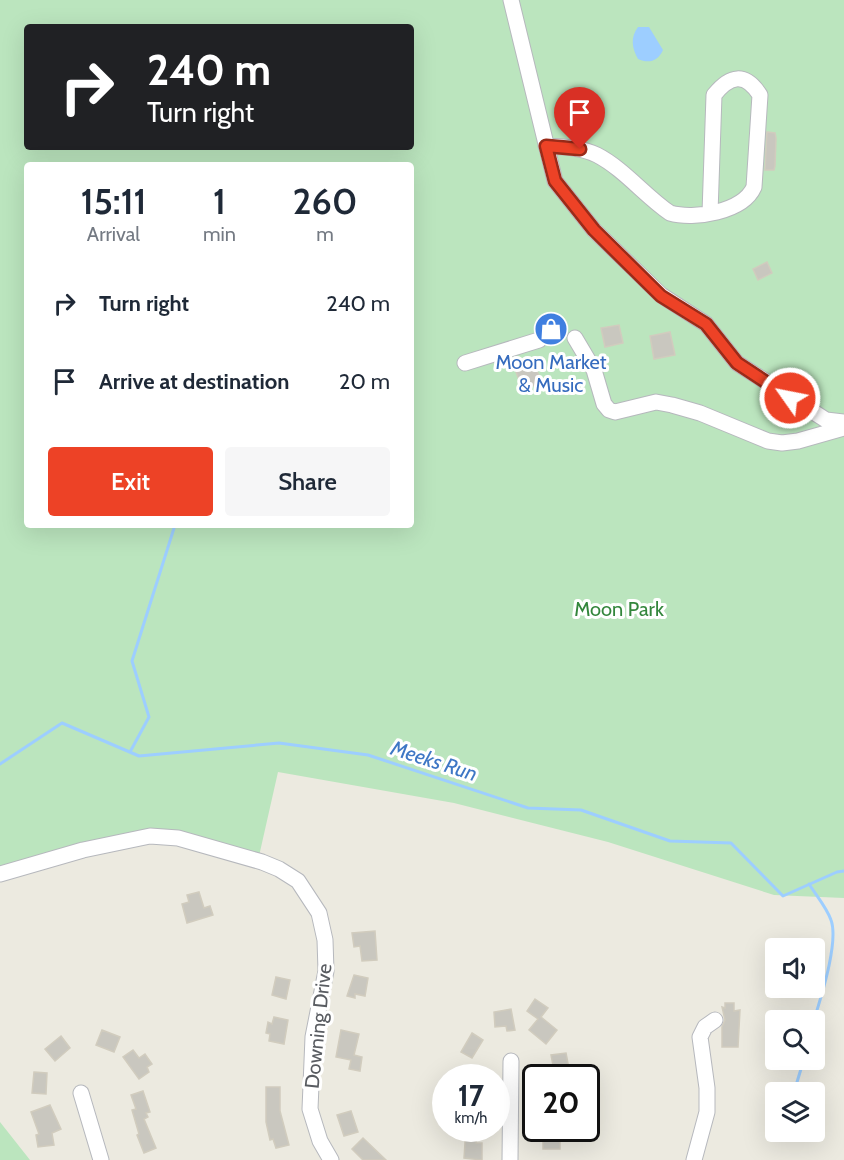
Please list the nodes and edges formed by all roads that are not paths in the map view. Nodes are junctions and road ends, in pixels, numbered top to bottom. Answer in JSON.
{"nodes":[{"id":1,"x":510,"y":0,"type":"edge"},
{"id":2,"x":546,"y":146,"type":"junction"},
{"id":3,"x":710,"y":213,"type":"junction"},
{"id":4,"x":575,"y":338,"type":"dead end"},
{"id":5,"x":539,"y":340,"type":"dead end"},
{"id":6,"x":465,"y":363,"type":"dead end"},
{"id":7,"x":844,"y":422,"type":"edge"},
{"id":8,"x":844,"y":428,"type":"edge"},
{"id":9,"x":0,"y":874,"type":"edge"},
{"id":10,"x":715,"y":1020,"type":"dead end"},
{"id":11,"x":511,"y":1061,"type":"dead end"},
{"id":12,"x":81,"y":1093,"type":"dead end"},
{"id":13,"x":101,"y":1160,"type":"edge"},
{"id":14,"x":331,"y":1160,"type":"edge"},
{"id":15,"x":510,"y":1160,"type":"edge"},
{"id":16,"x":694,"y":1160,"type":"edge"}],
"edges":[{"from":1,"to":2,"type":"street"},
{"from":2,"to":3,"type":"street"},
{"from":2,"to":7,"type":"street"},
{"from":3,"to":3,"type":"street"},
{"from":4,"to":8,"type":"street"},
{"from":5,"to":6,"type":"street"},
{"from":9,"to":14,"type":"street","name":"Downing Drive"},
{"from":10,"to":16,"type":"street"},
{"from":11,"to":15,"type":"street"},
{"from":12,"to":13,"type":"street"}]}
